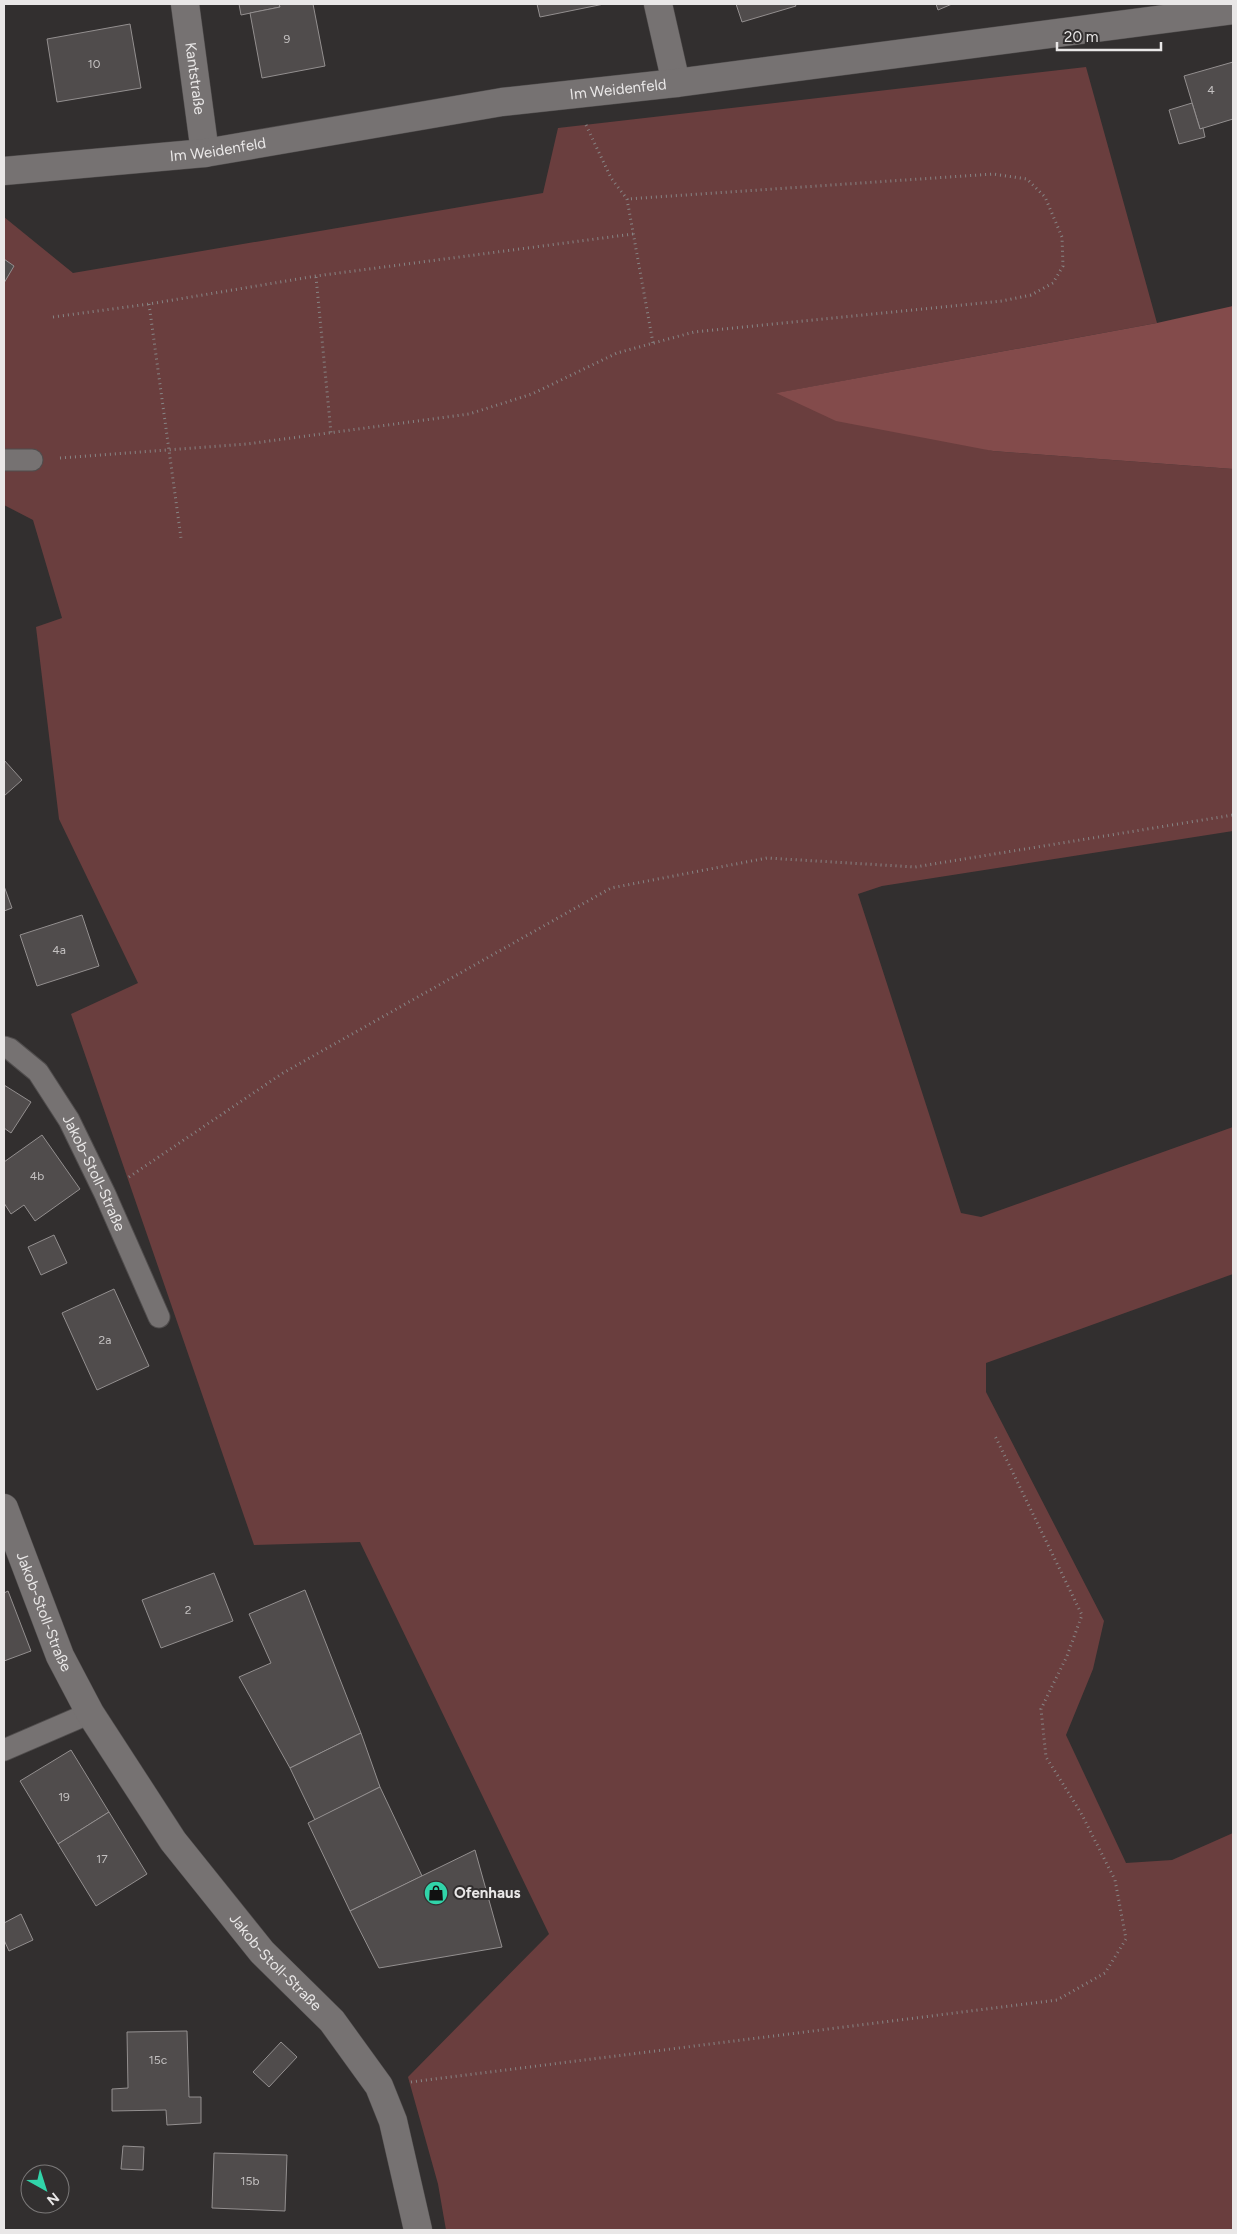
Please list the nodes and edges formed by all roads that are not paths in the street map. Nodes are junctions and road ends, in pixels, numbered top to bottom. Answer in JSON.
{"nodes":[{"id":1,"x":185,"y":4,"type":"edge"},
{"id":2,"x":658,"y":4,"type":"edge"},
{"id":3,"x":1233,"y":10,"type":"edge"},
{"id":4,"x":1128,"y":14,"type":"edge"},
{"id":5,"x":676,"y":83,"type":"junction"},
{"id":6,"x":205,"y":153,"type":"junction"},
{"id":7,"x":4,"y":171,"type":"edge"},
{"id":8,"x":4,"y":460,"type":"edge"},
{"id":9,"x":32,"y":460,"type":"road end"},
{"id":10,"x":4,"y":1047,"type":"edge"},
{"id":11,"x":159,"y":1317,"type":"dead end"},
{"id":12,"x":4,"y":1508,"type":"edge"},
{"id":13,"x":90,"y":1713,"type":"junction"},
{"id":14,"x":4,"y":1750,"type":"edge"},
{"id":15,"x":418,"y":2230,"type":"edge"}],
"edges":[{"from":1,"to":6,"type":"street","name":"Kantstraße"},
{"from":2,"to":5,"type":"street"},
{"from":3,"to":4,"type":"street","name":"Im Weidenfeld"},
{"from":4,"to":5,"type":"street","name":"Im Weidenfeld"},
{"from":5,"to":6,"type":"street","name":"Im Weidenfeld"},
{"from":6,"to":7,"type":"street","name":"Im Weidenfeld"},
{"from":8,"to":9,"type":"lane"},
{"from":10,"to":11,"type":"lane","name":"Jakob-Stoll-Straße"},
{"from":12,"to":13,"type":"street","name":"Jakob-Stoll-Straße"},
{"from":13,"to":14,"type":"lane"},
{"from":13,"to":15,"type":"street","name":"Jakob-Stoll-Straße"}]}
